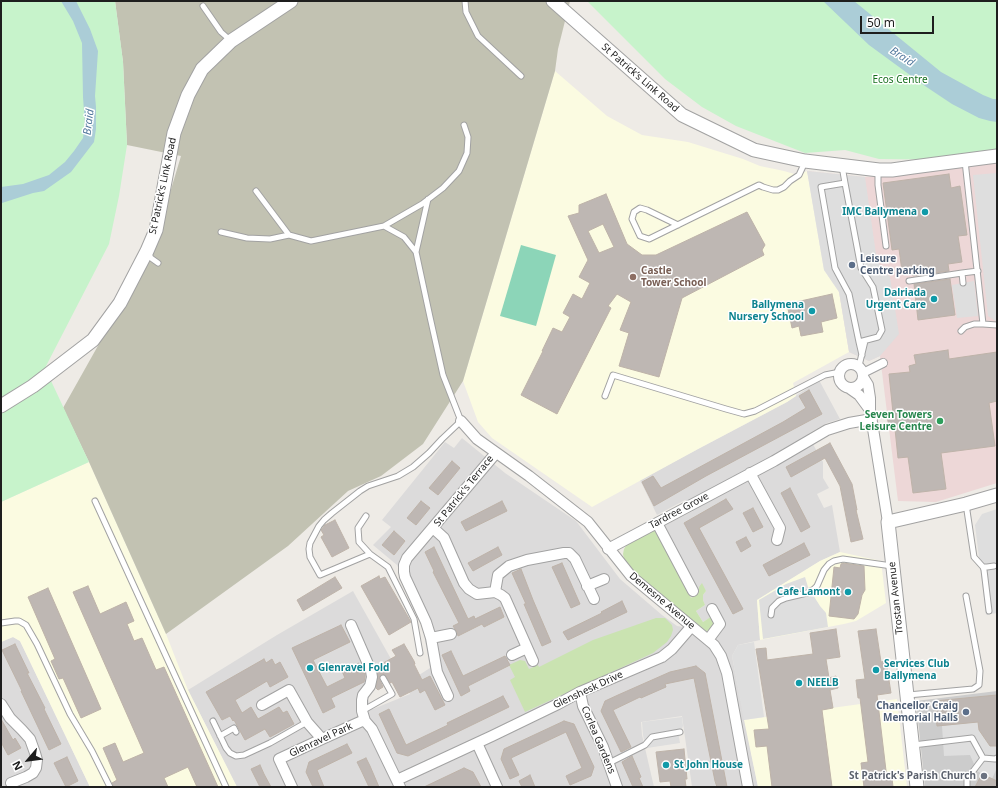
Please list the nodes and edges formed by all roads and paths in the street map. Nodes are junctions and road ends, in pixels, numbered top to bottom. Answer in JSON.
{"nodes":[{"id":1,"x":291,"y":1,"type":"edge"},
{"id":2,"x":465,"y":1,"type":"edge"},
{"id":3,"x":553,"y":1,"type":"edge"},
{"id":4,"x":202,"y":6,"type":"dead end"},
{"id":5,"x":231,"y":41,"type":"junction"},
{"id":6,"x":521,"y":76,"type":"dead end"},
{"id":7,"x":464,"y":125,"type":"dead end"},
{"id":8,"x":997,"y":156,"type":"edge"},
{"id":9,"x":965,"y":160,"type":"junction"},
{"id":10,"x":805,"y":161,"type":"junction"},
{"id":11,"x":842,"y":164,"type":"junction"},
{"id":12,"x":878,"y":170,"type":"junction"},
{"id":13,"x":845,"y":183,"type":"junction"},
{"id":14,"x":256,"y":191,"type":"dead end"},
{"id":15,"x":428,"y":200,"type":"junction"},
{"id":16,"x":678,"y":225,"type":"junction"},
{"id":17,"x":384,"y":226,"type":"junction"},
{"id":18,"x":221,"y":232,"type":"dead end"},
{"id":19,"x":289,"y":234,"type":"junction"},
{"id":20,"x":886,"y":246,"type":"dead end"},
{"id":21,"x":147,"y":251,"type":"junction"},
{"id":22,"x":416,"y":252,"type":"junction"},
{"id":23,"x":158,"y":263,"type":"dead end"},
{"id":24,"x":978,"y":271,"type":"junction"},
{"id":25,"x":962,"y":273,"type":"junction"},
{"id":26,"x":909,"y":280,"type":"dead end"},
{"id":27,"x":963,"y":283,"type":"dead end"},
{"id":28,"x":983,"y":324,"type":"junction"},
{"id":29,"x":997,"y":325,"type":"edge"},
{"id":30,"x":962,"y":330,"type":"dead end"},
{"id":31,"x":862,"y":341,"type":"junction"},
{"id":32,"x":883,"y":363,"type":"dead end"},
{"id":33,"x":840,"y":372,"type":"junction"},
{"id":34,"x":862,"y":372,"type":"junction"},
{"id":35,"x":849,"y":388,"type":"junction"},
{"id":36,"x":605,"y":396,"type":"dead end"},
{"id":37,"x":1,"y":406,"type":"edge"},
{"id":38,"x":871,"y":414,"type":"junction"},
{"id":39,"x":461,"y":421,"type":"junction"},
{"id":40,"x":496,"y":453,"type":"junction"},
{"id":41,"x":750,"y":473,"type":"junction"},
{"id":42,"x":997,"y":495,"type":"edge"},
{"id":43,"x":95,"y":501,"type":"dead end"},
{"id":44,"x":966,"y":504,"type":"junction"},
{"id":45,"x":366,"y":516,"type":"dead end"},
{"id":46,"x":888,"y":522,"type":"junction"},
{"id":47,"x":657,"y":523,"type":"junction"},
{"id":48,"x":433,"y":528,"type":"junction"},
{"id":49,"x":777,"y":540,"type":"dead end"},
{"id":50,"x":608,"y":549,"type":"junction"},
{"id":51,"x":370,"y":554,"type":"junction"},
{"id":52,"x":994,"y":566,"type":"dead end"},
{"id":53,"x":893,"y":567,"type":"junction"},
{"id":54,"x":983,"y":567,"type":"junction"},
{"id":55,"x":604,"y":579,"type":"dead end"},
{"id":56,"x":693,"y":585,"type":"dead end"},
{"id":57,"x":587,"y":586,"type":"junction"},
{"id":58,"x":495,"y":592,"type":"junction"},
{"id":59,"x":966,"y":596,"type":"dead end"},
{"id":60,"x":594,"y":599,"type":"dead end"},
{"id":61,"x":712,"y":608,"type":"dead end"},
{"id":62,"x":989,"y":611,"type":"dead end"},
{"id":63,"x":771,"y":615,"type":"dead end"},
{"id":64,"x":1,"y":623,"type":"edge"},
{"id":65,"x":352,"y":625,"type":"dead end"},
{"id":66,"x":691,"y":627,"type":"junction"},
{"id":67,"x":451,"y":634,"type":"dead end"},
{"id":68,"x":431,"y":638,"type":"junction"},
{"id":69,"x":708,"y":640,"type":"junction"},
{"id":70,"x":527,"y":648,"type":"junction"},
{"id":71,"x":420,"y":653,"type":"dead end"},
{"id":72,"x":512,"y":655,"type":"dead end"},
{"id":73,"x":533,"y":661,"type":"dead end"},
{"id":74,"x":383,"y":678,"type":"dead end"},
{"id":75,"x":580,"y":692,"type":"junction"},
{"id":76,"x":907,"y":695,"type":"junction"},
{"id":77,"x":448,"y":696,"type":"dead end"},
{"id":78,"x":1,"y":704,"type":"edge"},
{"id":79,"x":262,"y":705,"type":"dead end"},
{"id":80,"x":363,"y":716,"type":"junction"},
{"id":81,"x":213,"y":721,"type":"dead end"},
{"id":82,"x":307,"y":722,"type":"junction"},
{"id":83,"x":236,"y":732,"type":"dead end"},
{"id":84,"x":680,"y":732,"type":"dead end"},
{"id":85,"x":220,"y":736,"type":"junction"},
{"id":86,"x":322,"y":739,"type":"junction"},
{"id":87,"x":477,"y":743,"type":"junction"},
{"id":88,"x":912,"y":745,"type":"junction"},
{"id":89,"x":983,"y":758,"type":"junction"},
{"id":90,"x":997,"y":758,"type":"edge"},
{"id":91,"x":609,"y":763,"type":"junction"},
{"id":92,"x":399,"y":784,"type":"edge"},
{"id":93,"x":7,"y":785,"type":"edge"},
{"id":94,"x":110,"y":787,"type":"edge"},
{"id":95,"x":226,"y":787,"type":"edge"},
{"id":96,"x":292,"y":787,"type":"edge"},
{"id":97,"x":497,"y":787,"type":"edge"},
{"id":98,"x":617,"y":787,"type":"edge"},
{"id":99,"x":748,"y":787,"type":"edge"},
{"id":100,"x":917,"y":787,"type":"edge"},
{"id":101,"x":967,"y":787,"type":"edge"}],
"edges":[{"from":1,"to":5,"type":"street","name":"St Patrick’s Link Road"},
{"from":2,"to":6,"type":"lane"},
{"from":3,"to":10,"type":"street","name":"St Patrick’s Link Road"},
{"from":4,"to":5,"type":"lane"},
{"from":5,"to":21,"type":"street","name":"St Patrick’s Link Road"},
{"from":7,"to":15,"type":"lane"},
{"from":8,"to":9,"type":"street","name":"St Patrick’s Link Road"},
{"from":9,"to":12,"type":"street","name":"St Patrick’s Link Road"},
{"from":9,"to":24,"type":"lane"},
{"from":10,"to":11,"type":"street","name":"St Patrick’s Link Road"},
{"from":10,"to":16,"type":"lane"},
{"from":11,"to":12,"type":"street","name":"St Patrick’s Link Road"},
{"from":11,"to":13,"type":"lane"},
{"from":12,"to":20,"type":"lane"},
{"from":13,"to":31,"type":"lane"},
{"from":13,"to":31,"type":"lane"},
{"from":14,"to":19,"type":"lane"},
{"from":15,"to":17,"type":"lane"},
{"from":15,"to":22,"type":"lane"},
{"from":16,"to":16,"type":"lane"},
{"from":17,"to":19,"type":"lane"},
{"from":17,"to":22,"type":"lane"},
{"from":18,"to":19,"type":"lane"},
{"from":21,"to":23,"type":"lane"},
{"from":21,"to":37,"type":"street","name":"St Patrick’s Link Road"},
{"from":22,"to":39,"type":"lane"},
{"from":24,"to":25,"type":"lane"},
{"from":24,"to":28,"type":"lane"},
{"from":25,"to":26,"type":"lane"},
{"from":25,"to":27,"type":"lane"},
{"from":28,"to":29,"type":"lane"},
{"from":28,"to":30,"type":"lane"},
{"from":31,"to":34,"type":"lane"},
{"from":32,"to":34,"type":"street"},
{"from":33,"to":34,"type":"street"},
{"from":33,"to":35,"type":"street"},
{"from":33,"to":36,"type":"lane"},
{"from":34,"to":35,"type":"street"},
{"from":34,"to":38,"type":"street","name":"Trostan Avenue"},
{"from":35,"to":38,"type":"street","name":"Trostan Avenue"},
{"from":38,"to":41,"type":"street","name":"Tardree Grove"},
{"from":38,"to":46,"type":"street","name":"Trostan Avenue"},
{"from":39,"to":40,"type":"street","name":"Demesne Avenue"},
{"from":39,"to":51,"type":"lane"},
{"from":40,"to":48,"type":"street","name":"St Patrick's Terrace"},
{"from":40,"to":50,"type":"street","name":"Demesne Avenue"},
{"from":41,"to":47,"type":"street","name":"Tardree Grove"},
{"from":41,"to":49,"type":"street"},
{"from":42,"to":44,"type":"street"},
{"from":43,"to":95,"type":"lane"},
{"from":44,"to":46,"type":"street"},
{"from":44,"to":54,"type":"lane"},
{"from":45,"to":51,"type":"lane"},
{"from":46,"to":53,"type":"street","name":"Trostan Avenue"},
{"from":47,"to":50,"type":"street","name":"Tardree Grove"},
{"from":47,"to":56,"type":"street"},
{"from":48,"to":58,"type":"street","name":"St Patrick's Terrace"},
{"from":48,"to":68,"type":"street"},
{"from":50,"to":66,"type":"street","name":"Demesne Avenue"},
{"from":51,"to":71,"type":"lane"},
{"from":52,"to":54,"type":"lane"},
{"from":53,"to":63,"type":"lane"},
{"from":53,"to":76,"type":"street","name":"Trostan Avenue"},
{"from":54,"to":62,"type":"lane"},
{"from":55,"to":57,"type":"street"},
{"from":57,"to":58,"type":"street"},
{"from":57,"to":60,"type":"street"},
{"from":58,"to":70,"type":"street"},
{"from":59,"to":76,"type":"lane"},
{"from":61,"to":69,"type":"street"},
{"from":64,"to":94,"type":"lane"},
{"from":65,"to":80,"type":"street"},
{"from":66,"to":69,"type":"street","name":"Demesne Avenue"},
{"from":66,"to":75,"type":"street","name":"Glenshesk Drive"},
{"from":67,"to":68,"type":"street"},
{"from":68,"to":77,"type":"street"},
{"from":69,"to":99,"type":"street","name":"Demesne Avenue"},
{"from":70,"to":72,"type":"street"},
{"from":70,"to":73,"type":"street"},
{"from":74,"to":80,"type":"lane"},
{"from":75,"to":87,"type":"street","name":"Glenshesk Drive"},
{"from":75,"to":91,"type":"street","name":"Corlea Gardens"},
{"from":76,"to":88,"type":"street","name":"Trostan Avenue"},
{"from":78,"to":93,"type":"street"},
{"from":79,"to":82,"type":"street"},
{"from":80,"to":86,"type":"street","name":"Glenravel Park"},
{"from":80,"to":92,"type":"street","name":"Glenravel Park"},
{"from":81,"to":85,"type":"lane"},
{"from":82,"to":85,"type":"lane"},
{"from":82,"to":86,"type":"street"},
{"from":83,"to":85,"type":"lane"},
{"from":84,"to":91,"type":"lane"},
{"from":86,"to":96,"type":"street","name":"Glenravel Park"},
{"from":87,"to":92,"type":"street","name":"Glenshesk Drive"},
{"from":87,"to":97,"type":"street"},
{"from":88,"to":89,"type":"lane"},
{"from":88,"to":100,"type":"street","name":"Trostan Avenue"},
{"from":89,"to":90,"type":"lane"},
{"from":89,"to":101,"type":"lane"},
{"from":91,"to":98,"type":"street","name":"Corlea Gardens"}]}
